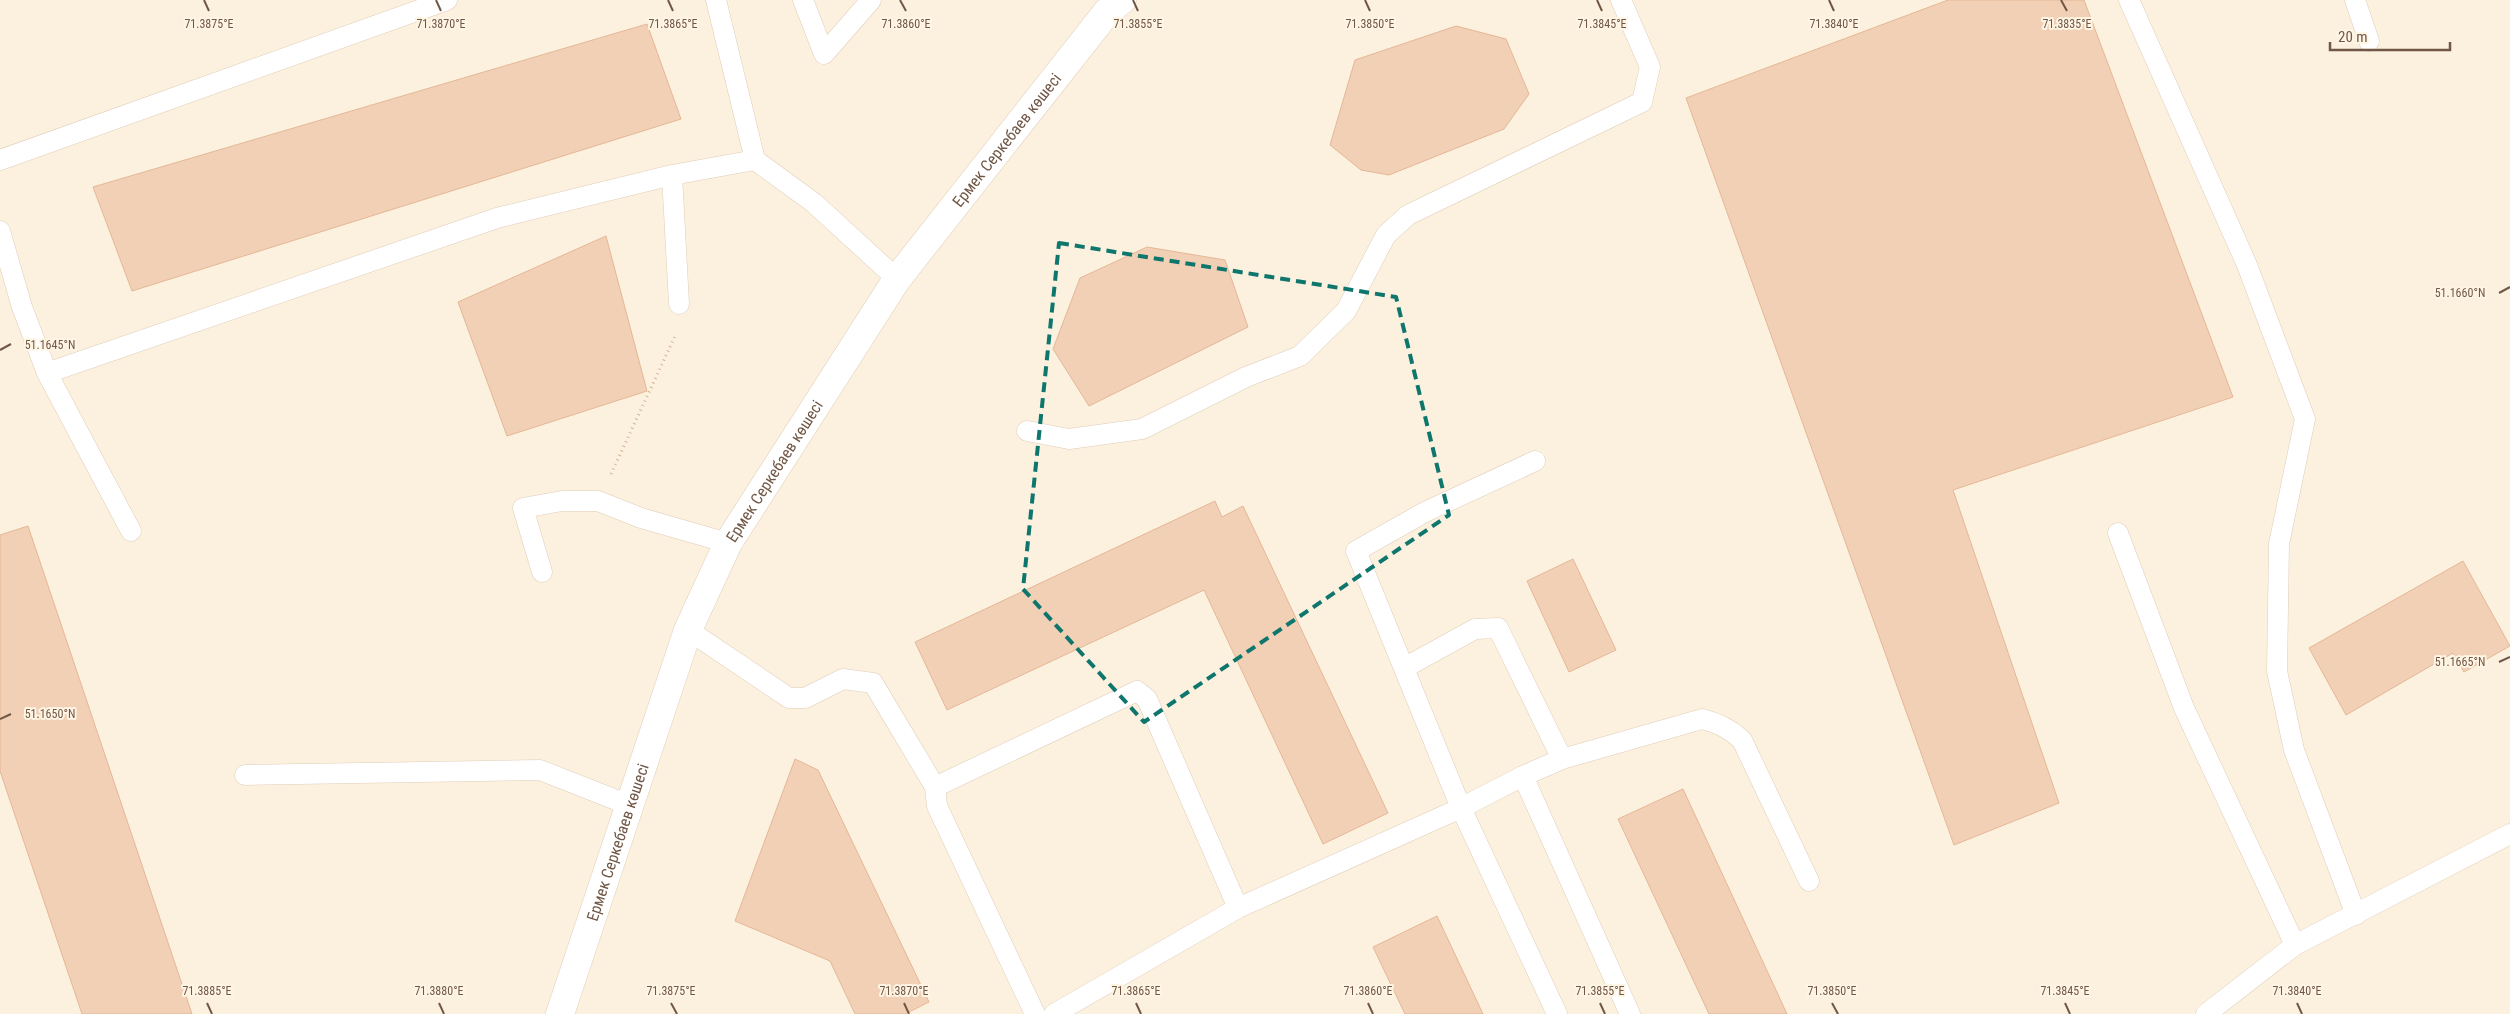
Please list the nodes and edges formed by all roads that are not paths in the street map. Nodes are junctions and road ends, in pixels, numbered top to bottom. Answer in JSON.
{"nodes":[{"id":1,"x":446,"y":0,"type":"edge"},
{"id":2,"x":716,"y":0,"type":"edge"},
{"id":3,"x":803,"y":0,"type":"edge"},
{"id":4,"x":871,"y":0,"type":"edge"},
{"id":5,"x":1122,"y":0,"type":"edge"},
{"id":6,"x":1621,"y":0,"type":"edge"},
{"id":7,"x":2129,"y":0,"type":"edge"},
{"id":8,"x":2355,"y":0,"type":"edge"},
{"id":9,"x":2369,"y":41,"type":"dead end"},
{"id":10,"x":0,"y":160,"type":"edge"},
{"id":11,"x":755,"y":160,"type":"junction"},
{"id":12,"x":672,"y":175,"type":"junction"},
{"id":13,"x":0,"y":231,"type":"edge"},
{"id":14,"x":897,"y":279,"type":"junction"},
{"id":15,"x":680,"y":304,"type":"road end"},
{"id":16,"x":47,"y":373,"type":"junction"},
{"id":17,"x":1027,"y":431,"type":"dead end"},
{"id":18,"x":1534,"y":461,"type":"dead end"},
{"id":19,"x":131,"y":531,"type":"dead end"},
{"id":20,"x":2118,"y":533,"type":"dead end"},
{"id":21,"x":728,"y":543,"type":"junction"},
{"id":22,"x":542,"y":572,"type":"dead end"},
{"id":23,"x":688,"y":630,"type":"junction"},
{"id":24,"x":1404,"y":668,"type":"junction"},
{"id":25,"x":1562,"y":759,"type":"junction"},
{"id":26,"x":245,"y":775,"type":"dead end"},
{"id":27,"x":1523,"y":776,"type":"junction"},
{"id":28,"x":935,"y":788,"type":"junction"},
{"id":29,"x":629,"y":805,"type":"junction"},
{"id":30,"x":1461,"y":808,"type":"junction"},
{"id":31,"x":2510,"y":834,"type":"edge"},
{"id":32,"x":1809,"y":881,"type":"dead end"},
{"id":33,"x":1238,"y":908,"type":"junction"},
{"id":34,"x":2356,"y":914,"type":"junction"},
{"id":35,"x":2295,"y":945,"type":"junction"},
{"id":36,"x":560,"y":1014,"type":"edge"},
{"id":37,"x":1035,"y":1014,"type":"edge"},
{"id":38,"x":1054,"y":1014,"type":"edge"},
{"id":39,"x":1557,"y":1014,"type":"edge"},
{"id":40,"x":1630,"y":1014,"type":"edge"},
{"id":41,"x":2206,"y":1014,"type":"edge"}],
"edges":[{"from":1,"to":10,"type":"lane"},
{"from":2,"to":11,"type":"lane"},
{"from":3,"to":4,"type":"lane"},
{"from":5,"to":14,"type":"street","name":"Ермек Серкебаев көшесі"},
{"from":6,"to":17,"type":"lane"},
{"from":7,"to":34,"type":"lane"},
{"from":8,"to":9,"type":"lane"},
{"from":11,"to":12,"type":"lane"},
{"from":11,"to":14,"type":"lane"},
{"from":12,"to":15,"type":"lane"},
{"from":12,"to":16,"type":"lane"},
{"from":13,"to":16,"type":"lane"},
{"from":14,"to":21,"type":"street","name":"Ермек Серкебаев көшесі"},
{"from":16,"to":19,"type":"lane"},
{"from":18,"to":24,"type":"lane"},
{"from":20,"to":35,"type":"lane"},
{"from":21,"to":22,"type":"lane"},
{"from":21,"to":23,"type":"street","name":"Ермек Серкебаев көшесі"},
{"from":23,"to":28,"type":"lane"},
{"from":23,"to":29,"type":"street","name":"Ермек Серкебаев көшесі"},
{"from":24,"to":25,"type":"lane"},
{"from":24,"to":30,"type":"lane"},
{"from":25,"to":27,"type":"lane"},
{"from":25,"to":32,"type":"lane"},
{"from":26,"to":29,"type":"lane"},
{"from":27,"to":30,"type":"lane"},
{"from":27,"to":40,"type":"lane"},
{"from":28,"to":33,"type":"lane"},
{"from":28,"to":37,"type":"lane"},
{"from":29,"to":36,"type":"street","name":"Ермек Серкебаев көшесі"},
{"from":30,"to":33,"type":"lane"},
{"from":30,"to":39,"type":"lane"},
{"from":31,"to":34,"type":"lane"},
{"from":33,"to":38,"type":"lane"},
{"from":34,"to":35,"type":"lane"},
{"from":35,"to":41,"type":"lane"}]}
